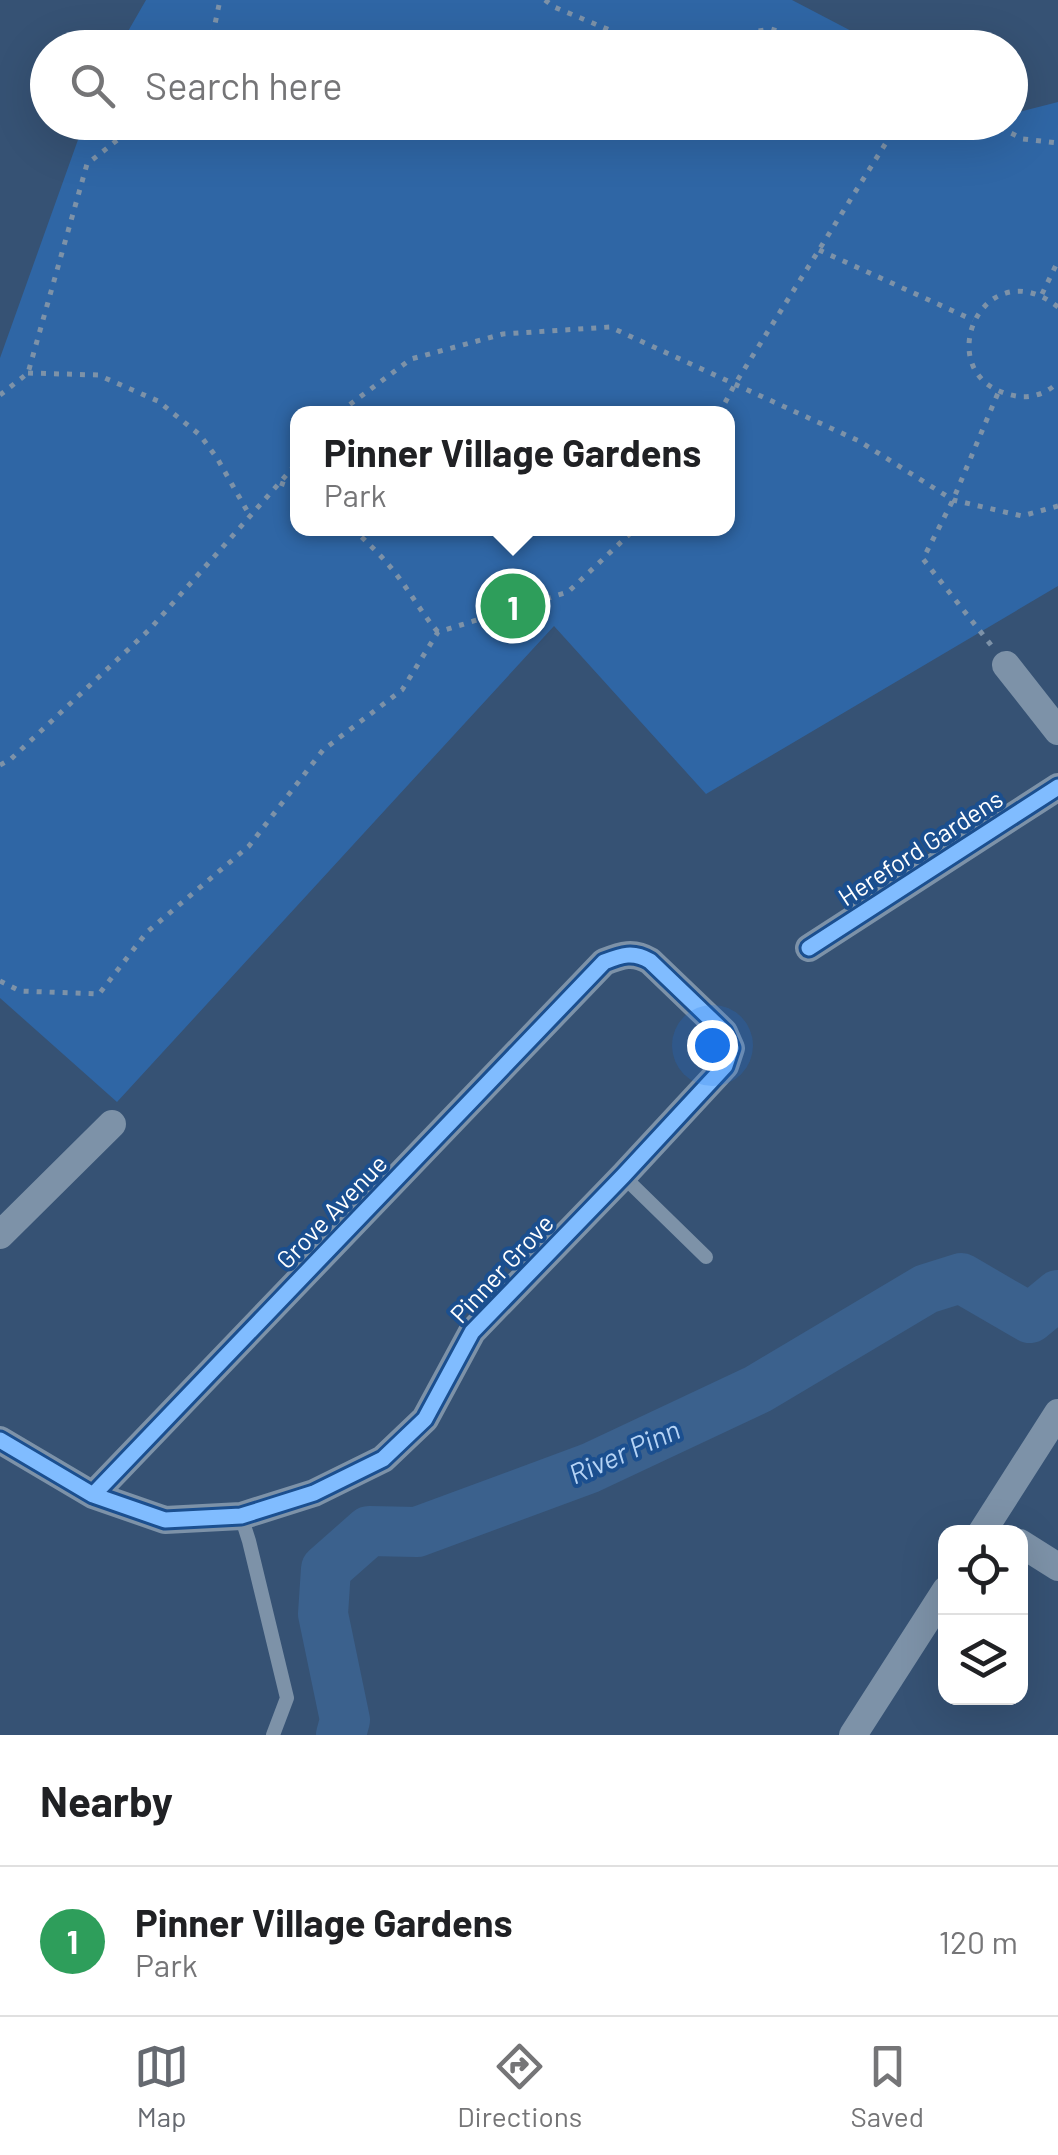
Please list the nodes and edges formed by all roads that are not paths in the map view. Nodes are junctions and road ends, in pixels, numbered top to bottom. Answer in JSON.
{"nodes":[{"id":1,"x":1006,"y":665,"type":"road end"},
{"id":2,"x":1058,"y":731,"type":"edge"},
{"id":3,"x":1058,"y":788,"type":"edge"},
{"id":4,"x":809,"y":948,"type":"dead end"},
{"id":5,"x":604,"y":962,"type":"joint"},
{"id":6,"x":112,"y":1124,"type":"dead end"},
{"id":7,"x":623,"y":1176,"type":"junction"},
{"id":8,"x":0,"y":1235,"type":"edge"},
{"id":9,"x":706,"y":1256,"type":"dead end"},
{"id":10,"x":1058,"y":1413,"type":"edge"},
{"id":11,"x":0,"y":1440,"type":"edge"},
{"id":12,"x":93,"y":1495,"type":"junction"},
{"id":13,"x":241,"y":1516,"type":"junction"},
{"id":14,"x":994,"y":1525,"type":"edge"},
{"id":15,"x":1028,"y":1547,"type":"edge"},
{"id":16,"x":1058,"y":1567,"type":"edge"},
{"id":17,"x":938,"y":1602,"type":"edge"},
{"id":18,"x":273,"y":1735,"type":"edge"},
{"id":19,"x":852,"y":1735,"type":"edge"}],
"edges":[{"from":1,"to":2,"type":"street"},
{"from":3,"to":4,"type":"street","name":"Hereford Gardens"},
{"from":5,"to":7,"type":"street","name":"Pinner Grove"},
{"from":5,"to":12,"type":"street","name":"Grove Avenue"},
{"from":6,"to":8,"type":"street"},
{"from":7,"to":9,"type":"lane"},
{"from":7,"to":13,"type":"street","name":"Pinner Grove"},
{"from":10,"to":14,"type":"street"},
{"from":11,"to":12,"type":"street","name":"Pinner Grove"},
{"from":12,"to":13,"type":"street","name":"Pinner Grove"},
{"from":13,"to":18,"type":"lane"},
{"from":15,"to":16,"type":"street"},
{"from":17,"to":19,"type":"street"}]}
